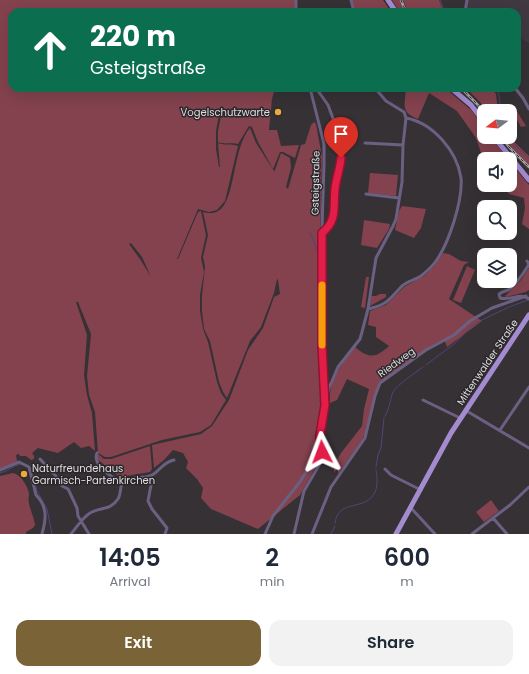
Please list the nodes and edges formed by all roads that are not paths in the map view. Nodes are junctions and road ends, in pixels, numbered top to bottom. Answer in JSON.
{"nodes":[{"id":1,"x":311,"y":92,"type":"edge"},
{"id":2,"x":319,"y":92,"type":"edge"},
{"id":3,"x":378,"y":92,"type":"edge"},
{"id":4,"x":456,"y":92,"type":"edge"},
{"id":5,"x":518,"y":92,"type":"edge"},
{"id":6,"x":528,"y":103,"type":"edge"},
{"id":7,"x":529,"y":109,"type":"edge"},
{"id":8,"x":477,"y":113,"type":"edge"},
{"id":9,"x":406,"y":118,"type":"junction"},
{"id":10,"x":335,"y":129,"type":"dead end"},
{"id":11,"x":365,"y":143,"type":"dead end"},
{"id":12,"x":500,"y":144,"type":"edge"},
{"id":13,"x":403,"y":145,"type":"junction"},
{"id":14,"x":341,"y":158,"type":"dead end"},
{"id":15,"x":529,"y":180,"type":"edge"},
{"id":16,"x":366,"y":194,"type":"dead end"},
{"id":17,"x":399,"y":198,"type":"junction"},
{"id":18,"x":322,"y":233,"type":"junction"},
{"id":19,"x":527,"y":261,"type":"dead end"},
{"id":20,"x":527,"y":297,"type":"edge"},
{"id":21,"x":368,"y":309,"type":"junction"},
{"id":22,"x":529,"y":315,"type":"edge"},
{"id":23,"x":529,"y":387,"type":"edge"},
{"id":24,"x":423,"y":400,"type":"dead end"},
{"id":25,"x":325,"y":405,"type":"junction"},
{"id":26,"x":466,"y":410,"type":"junction"},
{"id":27,"x":460,"y":418,"type":"junction"},
{"id":28,"x":500,"y":430,"type":"junction"},
{"id":29,"x":529,"y":448,"type":"edge"},
{"id":30,"x":322,"y":452,"type":"junction"},
{"id":31,"x":97,"y":453,"type":"dead end"},
{"id":32,"x":40,"y":459,"type":"dead end"},
{"id":33,"x":174,"y":460,"type":"dead end"},
{"id":34,"x":386,"y":469,"type":"dead end"},
{"id":35,"x":0,"y":470,"type":"edge"},
{"id":36,"x":151,"y":476,"type":"junction"},
{"id":37,"x":122,"y":484,"type":"junction"},
{"id":38,"x":529,"y":488,"type":"edge"},
{"id":39,"x":421,"y":490,"type":"junction"},
{"id":40,"x":411,"y":508,"type":"junction"},
{"id":41,"x":493,"y":518,"type":"junction"},
{"id":42,"x":80,"y":521,"type":"junction"},
{"id":43,"x":42,"y":534,"type":"edge"},
{"id":44,"x":71,"y":534,"type":"edge"},
{"id":45,"x":89,"y":534,"type":"edge"},
{"id":46,"x":165,"y":534,"type":"edge"},
{"id":47,"x":265,"y":534,"type":"edge"},
{"id":48,"x":294,"y":534,"type":"edge"},
{"id":49,"x":312,"y":534,"type":"edge"},
{"id":50,"x":396,"y":534,"type":"edge"},
{"id":51,"x":434,"y":534,"type":"edge"},
{"id":52,"x":472,"y":534,"type":"edge"},
{"id":53,"x":507,"y":534,"type":"edge"}],
"edges":[{"from":1,"to":18,"type":"street","name":"Gsteigstraße"},
{"from":2,"to":10,"type":"street"},
{"from":3,"to":9,"type":"street"},
{"from":4,"to":8,"type":"main road"},
{"from":5,"to":6,"type":"street"},
{"from":6,"to":7,"type":"street"},
{"from":9,"to":13,"type":"street"},
{"from":9,"to":21,"type":"street"},
{"from":11,"to":13,"type":"street"},
{"from":12,"to":15,"type":"main road"},
{"from":13,"to":17,"type":"street"},
{"from":14,"to":18,"type":"street","name":"Gsteigstraße"},
{"from":16,"to":17,"type":"street"},
{"from":17,"to":21,"type":"street"},
{"from":18,"to":25,"type":"street","name":"Gsteigstraße"},
{"from":19,"to":20,"type":"street"},
{"from":20,"to":49,"type":"street","name":"Riedweg"},
{"from":21,"to":25,"type":"street"},
{"from":22,"to":26,"type":"main road","name":"Mittenwalder Straße"},
{"from":23,"to":28,"type":"street"},
{"from":24,"to":27,"type":"street","name":"Mittenwalder Straße"},
{"from":25,"to":30,"type":"street"},
{"from":26,"to":27,"type":"main road","name":"Mittenwalder Straße"},
{"from":26,"to":28,"type":"street"},
{"from":27,"to":39,"type":"main road","name":"Mittenwalder Straße"},
{"from":28,"to":29,"type":"street"},
{"from":30,"to":47,"type":"street"},
{"from":30,"to":48,"type":"street"},
{"from":31,"to":37,"type":"street"},
{"from":32,"to":42,"type":"street"},
{"from":33,"to":36,"type":"street"},
{"from":34,"to":39,"type":"street"},
{"from":35,"to":43,"type":"street"},
{"from":36,"to":37,"type":"street"},
{"from":36,"to":46,"type":"street"},
{"from":37,"to":42,"type":"street"},
{"from":38,"to":41,"type":"street"},
{"from":39,"to":40,"type":"main road","name":"Mittenwalder Straße"},
{"from":40,"to":50,"type":"main road","name":"Mittenwalder Straße"},
{"from":40,"to":51,"type":"street"},
{"from":41,"to":52,"type":"street"},
{"from":41,"to":53,"type":"street"},
{"from":42,"to":44,"type":"street"},
{"from":42,"to":45,"type":"street"}]}
